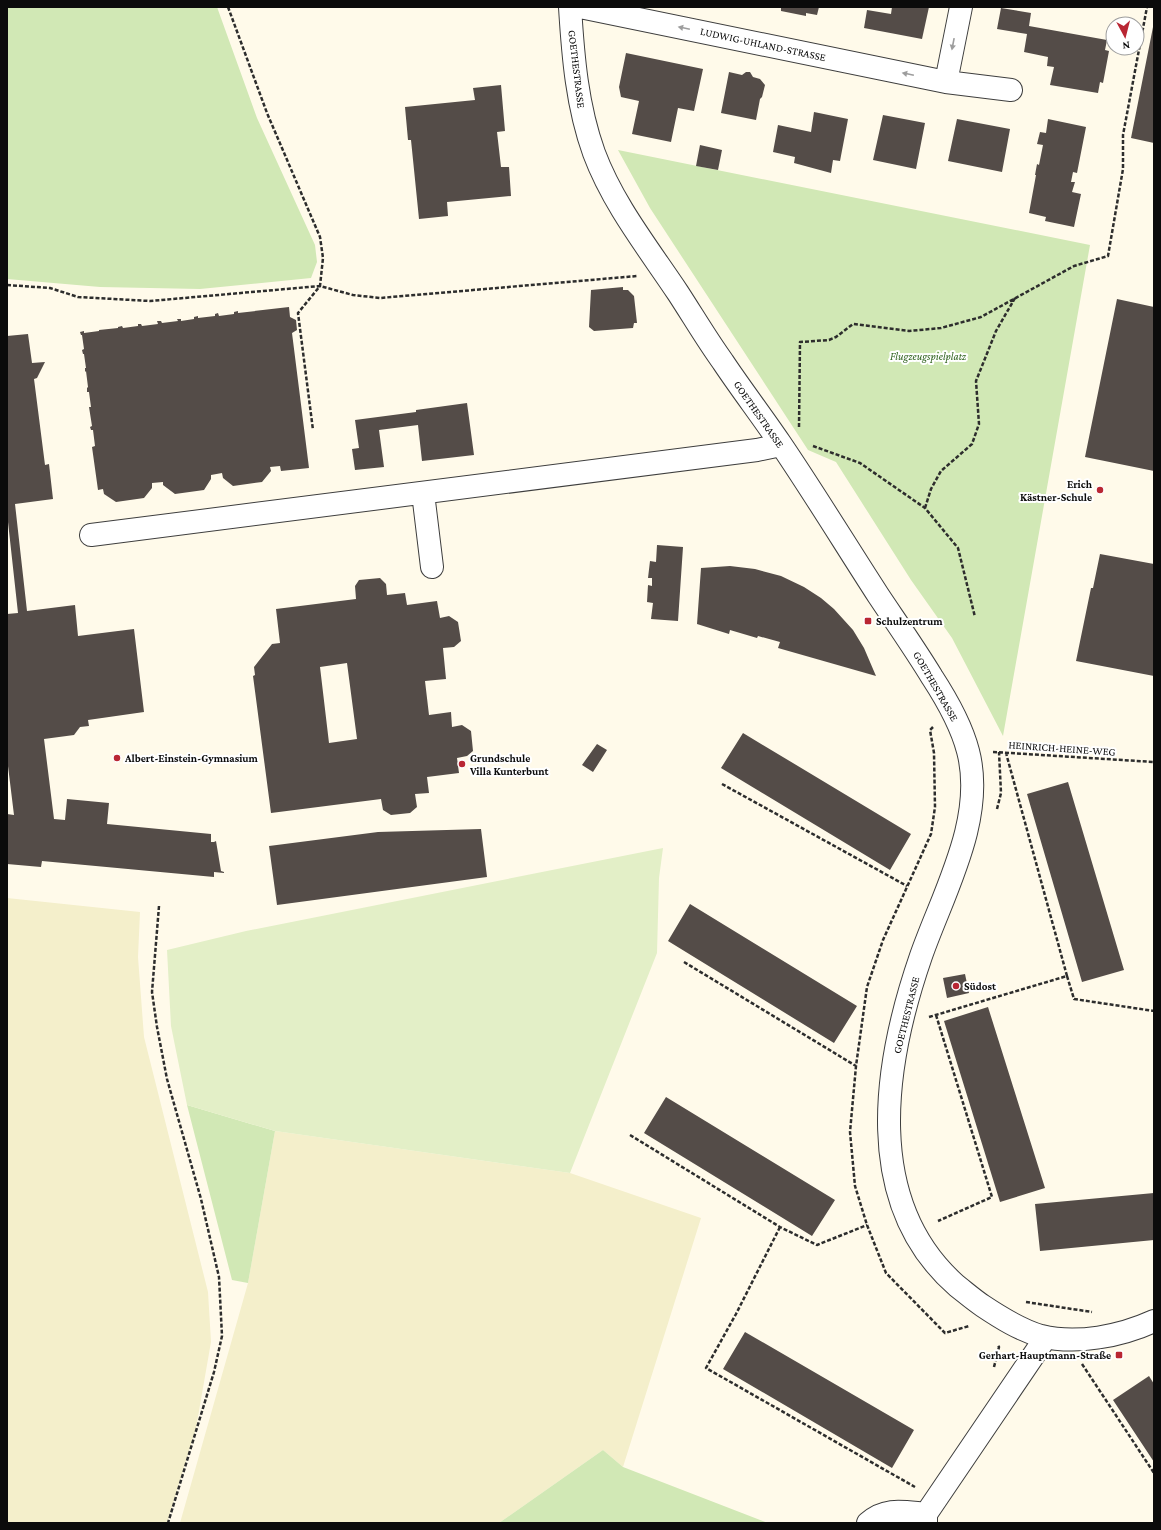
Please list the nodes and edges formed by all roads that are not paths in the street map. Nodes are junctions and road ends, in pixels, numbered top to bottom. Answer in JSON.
{"nodes":[{"id":1,"x":570,"y":7,"type":"edge"},
{"id":2,"x":580,"y":7,"type":"edge"},
{"id":3,"x":961,"y":7,"type":"edge"},
{"id":4,"x":946,"y":82,"type":"junction"},
{"id":5,"x":1011,"y":90,"type":"dead end"},
{"id":6,"x":790,"y":443,"type":"junction"},
{"id":7,"x":423,"y":493,"type":"junction"},
{"id":8,"x":91,"y":535,"type":"dead end"},
{"id":9,"x":432,"y":567,"type":"dead end"},
{"id":10,"x":1154,"y":1321,"type":"edge"},
{"id":11,"x":1056,"y":1338,"type":"junction"},
{"id":12,"x":929,"y":1512,"type":"edge"},
{"id":13,"x":868,"y":1523,"type":"edge"}],
"edges":[{"from":1,"to":6,"type":"street","name":"GOETHESTRASSE"},
{"from":4,"to":2,"type":"street","name":"LUDWIG-UHLAND-STRASSE","one_way":true},
{"from":3,"to":4,"type":"street","one_way":true},
{"from":4,"to":5,"type":"street","name":"LUDWIG-UHLAND-STRASSE"},
{"from":6,"to":7,"type":"street"},
{"from":6,"to":11,"type":"street","name":"GOETHESTRASSE"},
{"from":7,"to":8,"type":"street"},
{"from":7,"to":9,"type":"street"},
{"from":10,"to":11,"type":"street","name":"GOETHESTRASSE"},
{"from":11,"to":12,"type":"street"},
{"from":12,"to":13,"type":"street"}]}
